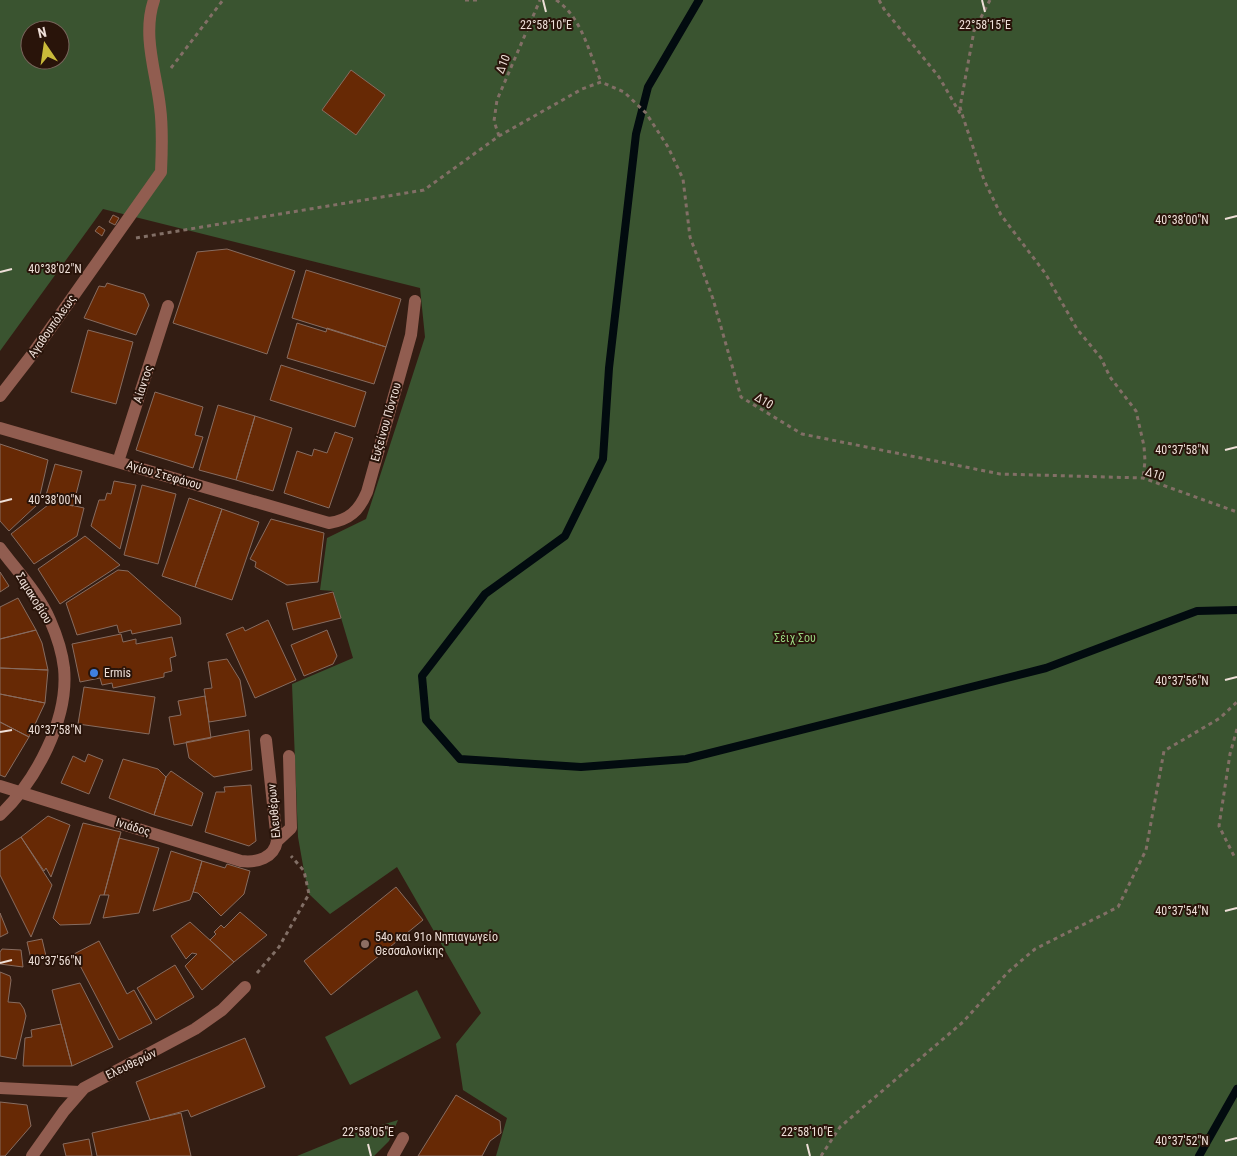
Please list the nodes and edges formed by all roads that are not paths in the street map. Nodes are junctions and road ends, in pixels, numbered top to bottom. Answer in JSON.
{"nodes":[{"id":1,"x":154,"y":0,"type":"edge"},
{"id":2,"x":415,"y":301,"type":"dead end"},
{"id":3,"x":168,"y":306,"type":"dead end"},
{"id":4,"x":0,"y":396,"type":"edge"},
{"id":5,"x":0,"y":428,"type":"edge"},
{"id":6,"x":118,"y":462,"type":"junction"},
{"id":7,"x":329,"y":523,"type":"joint"},
{"id":8,"x":0,"y":548,"type":"edge"},
{"id":9,"x":266,"y":740,"type":"dead end"},
{"id":10,"x":289,"y":756,"type":"dead end"},
{"id":11,"x":0,"y":786,"type":"edge"},
{"id":12,"x":21,"y":793,"type":"junction"},
{"id":13,"x":0,"y":815,"type":"edge"},
{"id":14,"x":277,"y":841,"type":"junction"},
{"id":15,"x":246,"y":862,"type":"joint"},
{"id":16,"x":245,"y":987,"type":"road end"},
{"id":17,"x":0,"y":1088,"type":"edge"},
{"id":18,"x":80,"y":1092,"type":"junction"},
{"id":19,"x":404,"y":1138,"type":"dead end"},
{"id":20,"x":32,"y":1156,"type":"edge"},
{"id":21,"x":393,"y":1156,"type":"edge"}],
"edges":[{"from":1,"to":4,"type":"street","name":"Αγαθουπόλεως"},
{"from":2,"to":7,"type":"street","name":"Ευξείνου Πόντου"},
{"from":3,"to":6,"type":"street","name":"Αίαντος"},
{"from":5,"to":6,"type":"street","name":"Αγίου Στεφάνου"},
{"from":6,"to":7,"type":"street","name":"Αγίου Στεφάνου"},
{"from":8,"to":12,"type":"street","name":"Σαμακοβίου"},
{"from":9,"to":14,"type":"street","name":"Ελευθέρων"},
{"from":10,"to":14,"type":"street"},
{"from":11,"to":12,"type":"street","name":"Ινιάδος"},
{"from":12,"to":13,"type":"street","name":"Σαμακοβίου"},
{"from":12,"to":15,"type":"street","name":"Ινιάδος"},
{"from":14,"to":15,"type":"street","name":"Ελευθέρων"},
{"from":16,"to":18,"type":"street","name":"Ελευθερών"},
{"from":17,"to":18,"type":"street"},
{"from":18,"to":20,"type":"street","name":"Ελευθερών"},
{"from":19,"to":21,"type":"street"}]}
